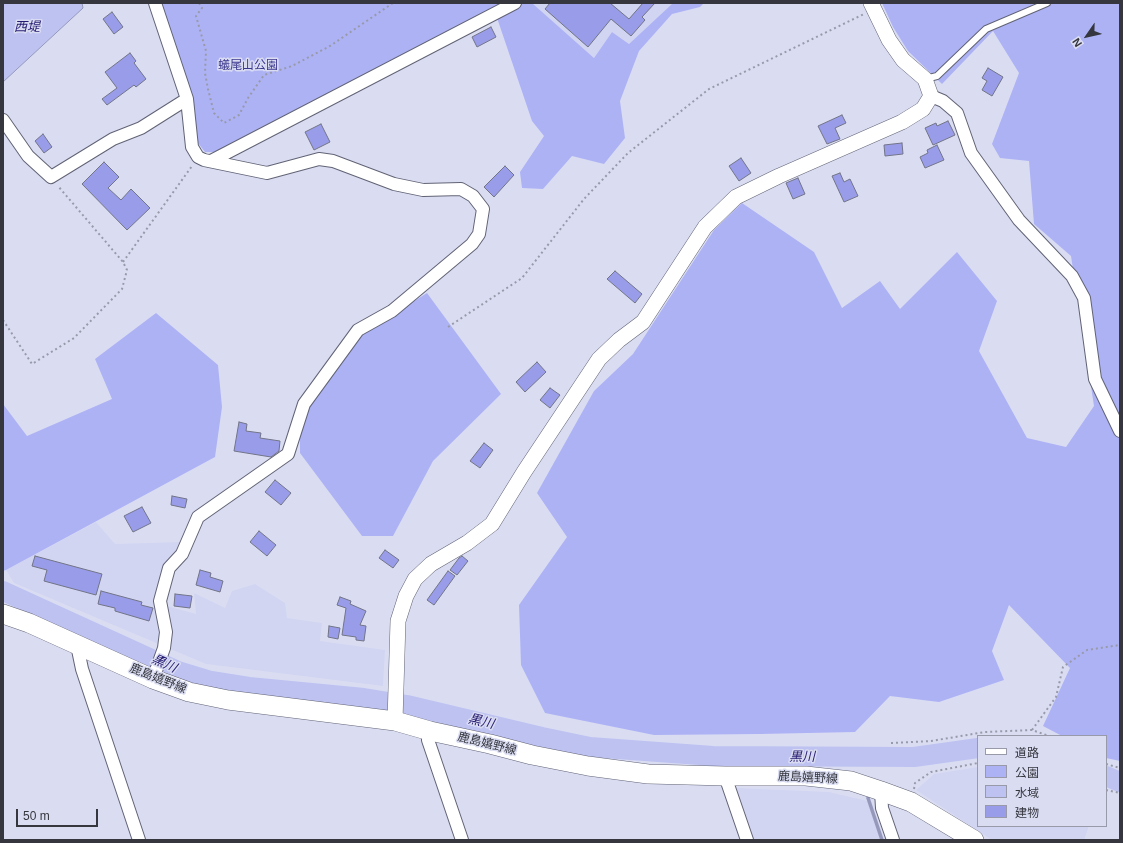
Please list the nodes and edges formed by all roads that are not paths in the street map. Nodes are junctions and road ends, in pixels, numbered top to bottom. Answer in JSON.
{"nodes":[{"id":1,"x":155,"y":3,"type":"edge"},
{"id":2,"x":515,"y":3,"type":"edge"},
{"id":3,"x":1047,"y":3,"type":"edge"},
{"id":4,"x":872,"y":6,"type":"edge"},
{"id":5,"x":925,"y":79,"type":"junction"},
{"id":6,"x":931,"y":96,"type":"junction"},
{"id":7,"x":187,"y":99,"type":"junction"},
{"id":8,"x":3,"y":120,"type":"edge"},
{"id":9,"x":211,"y":161,"type":"junction"},
{"id":10,"x":1120,"y":431,"type":"edge"},
{"id":11,"x":3,"y":614,"type":"edge"},
{"id":12,"x":77,"y":645,"type":"junction"},
{"id":13,"x":153,"y":679,"type":"junction"},
{"id":14,"x":395,"y":721,"type":"junction"},
{"id":15,"x":430,"y":731,"type":"junction"},
{"id":16,"x":725,"y":776,"type":"junction"},
{"id":17,"x":881,"y":791,"type":"junction"},
{"id":18,"x":139,"y":840,"type":"edge"},
{"id":19,"x":462,"y":840,"type":"edge"},
{"id":20,"x":747,"y":840,"type":"edge"},
{"id":21,"x":893,"y":840,"type":"edge"},
{"id":22,"x":974,"y":840,"type":"edge"}],
"edges":[{"from":1,"to":7,"type":"street"},
{"from":2,"to":9,"type":"street"},
{"from":3,"to":5,"type":"lane"},
{"from":4,"to":5,"type":"street"},
{"from":5,"to":6,"type":"street"},
{"from":6,"to":10,"type":"street"},
{"from":6,"to":14,"type":"street"},
{"from":7,"to":8,"type":"street"},
{"from":7,"to":9,"type":"street"},
{"from":9,"to":13,"type":"street"},
{"from":11,"to":12,"type":"main road","name":"鹿島嬉野線"},
{"from":12,"to":13,"type":"main road","name":"鹿島嬉野線"},
{"from":12,"to":18,"type":"street"},
{"from":13,"to":14,"type":"main road","name":"鹿島嬉野線"},
{"from":14,"to":15,"type":"main road","name":"鹿島嬉野線"},
{"from":15,"to":16,"type":"main road","name":"鹿島嬉野線"},
{"from":15,"to":19,"type":"street"},
{"from":16,"to":17,"type":"main road","name":"鹿島嬉野線"},
{"from":16,"to":20,"type":"street"},
{"from":17,"to":21,"type":"street"},
{"from":17,"to":22,"type":"main road","name":"鹿島嬉野線"}]}
